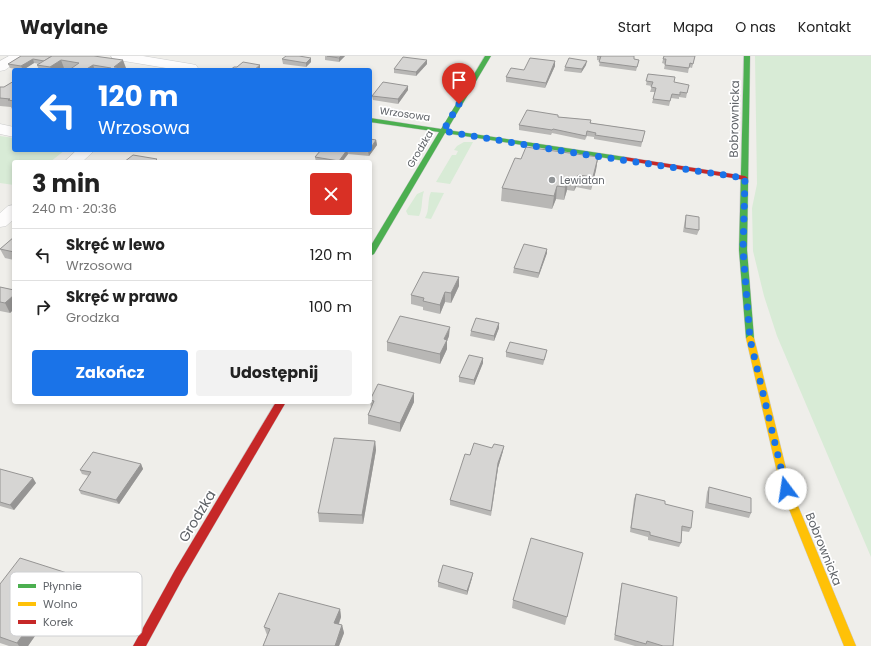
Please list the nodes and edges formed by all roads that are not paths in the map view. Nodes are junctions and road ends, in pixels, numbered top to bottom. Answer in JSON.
{"nodes":[{"id":1,"x":18,"y":56,"type":"edge"},
{"id":2,"x":118,"y":56,"type":"edge"},
{"id":3,"x":488,"y":56,"type":"edge"},
{"id":4,"x":747,"y":56,"type":"edge"},
{"id":5,"x":194,"y":66,"type":"edge"},
{"id":6,"x":0,"y":67,"type":"edge"},
{"id":7,"x":372,"y":120,"type":"edge"},
{"id":8,"x":0,"y":129,"type":"edge"},
{"id":9,"x":443,"y":131,"type":"junction"},
{"id":10,"x":12,"y":132,"type":"edge"},
{"id":11,"x":84,"y":152,"type":"edge"},
{"id":12,"x":74,"y":160,"type":"edge"},
{"id":13,"x":745,"y":178,"type":"junction"},
{"id":14,"x":12,"y":212,"type":"edge"},
{"id":15,"x":0,"y":222,"type":"edge"},
{"id":16,"x":372,"y":251,"type":"edge"},
{"id":17,"x":280,"y":404,"type":"edge"},
{"id":18,"x":138,"y":646,"type":"edge"},
{"id":19,"x":850,"y":646,"type":"edge"}],
"edges":[{"from":1,"to":6,"type":"street"},
{"from":2,"to":5,"type":"street"},
{"from":3,"to":9,"type":"street","name":"Grodzka"},
{"from":4,"to":13,"type":"street","name":"Bobrownicka"},
{"from":7,"to":9,"type":"street","name":"Wrzosowa"},
{"from":8,"to":10,"type":"street"},
{"from":9,"to":13,"type":"street","name":"Wrzosowa"},
{"from":9,"to":16,"type":"street","name":"Grodzka"},
{"from":11,"to":12,"type":"street"},
{"from":13,"to":19,"type":"street","name":"Bobrownicka"},
{"from":14,"to":15,"type":"street"},
{"from":17,"to":18,"type":"street","name":"Grodzka"}]}
